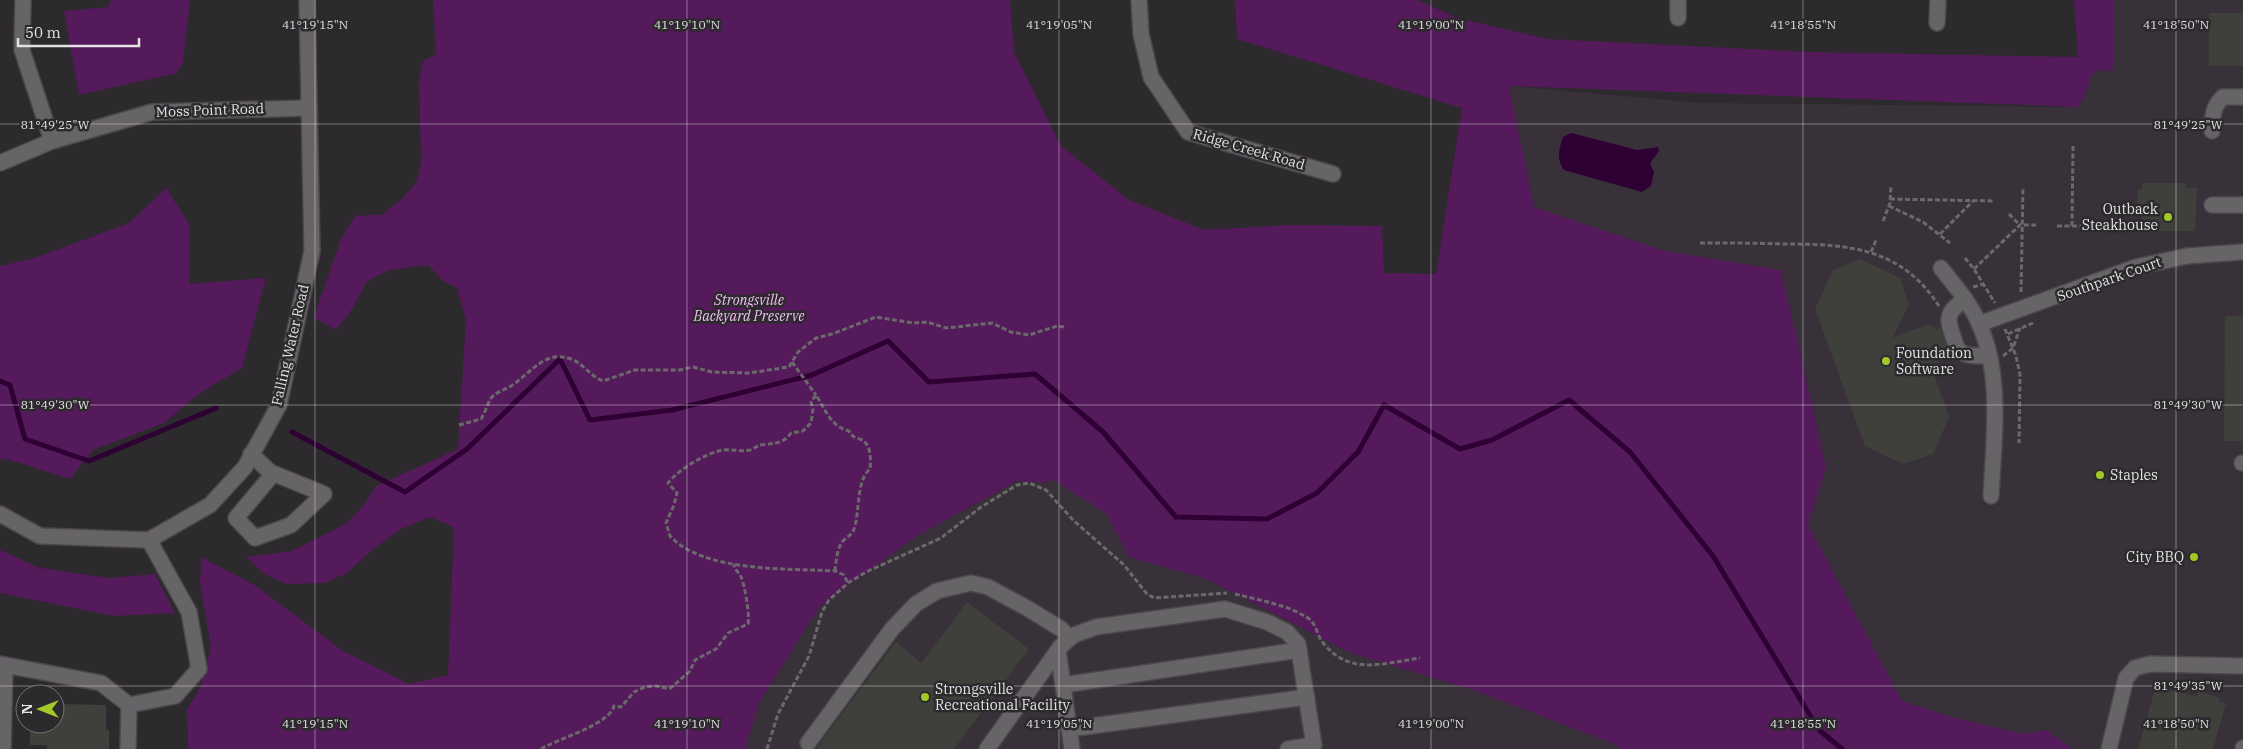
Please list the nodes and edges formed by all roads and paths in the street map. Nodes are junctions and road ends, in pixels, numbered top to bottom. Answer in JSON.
{"nodes":[{"id":1,"x":23,"y":0,"type":"edge"},
{"id":2,"x":307,"y":0,"type":"edge"},
{"id":3,"x":1139,"y":0,"type":"edge"},
{"id":4,"x":1678,"y":0,"type":"edge"},
{"id":5,"x":1938,"y":0,"type":"edge"},
{"id":6,"x":1678,"y":18,"type":"dead end"},
{"id":7,"x":1937,"y":23,"type":"dead end"},
{"id":8,"x":2243,"y":97,"type":"edge"},
{"id":9,"x":308,"y":108,"type":"junction"},
{"id":10,"x":2212,"y":131,"type":"dead end"},
{"id":11,"x":52,"y":141,"type":"junction"},
{"id":12,"x":2073,"y":146,"type":"dead end"},
{"id":13,"x":0,"y":163,"type":"edge"},
{"id":14,"x":1333,"y":174,"type":"dead end"},
{"id":15,"x":1891,"y":185,"type":"dead end"},
{"id":16,"x":2023,"y":187,"type":"dead end"},
{"id":17,"x":1890,"y":199,"type":"junction"},
{"id":18,"x":1973,"y":201,"type":"junction"},
{"id":19,"x":1994,"y":201,"type":"dead end"},
{"id":20,"x":2212,"y":205,"type":"dead end"},
{"id":21,"x":2243,"y":205,"type":"edge"},
{"id":22,"x":1889,"y":206,"type":"junction"},
{"id":23,"x":2009,"y":214,"type":"dead end"},
{"id":24,"x":1883,"y":221,"type":"dead end"},
{"id":25,"x":2022,"y":225,"type":"junction"},
{"id":26,"x":2036,"y":225,"type":"dead end"},
{"id":27,"x":2057,"y":226,"type":"dead end"},
{"id":28,"x":2072,"y":226,"type":"junction"},
{"id":29,"x":2088,"y":226,"type":"dead end"},
{"id":30,"x":1940,"y":234,"type":"junction"},
{"id":31,"x":1876,"y":238,"type":"dead end"},
{"id":32,"x":1700,"y":243,"type":"dead end"},
{"id":33,"x":1950,"y":243,"type":"dead end"},
{"id":34,"x":1871,"y":252,"type":"junction"},
{"id":35,"x":2243,"y":252,"type":"edge"},
{"id":36,"x":1965,"y":258,"type":"dead end"},
{"id":37,"x":1941,"y":268,"type":"dead end"},
{"id":38,"x":1974,"y":269,"type":"junction"},
{"id":39,"x":2021,"y":292,"type":"dead end"},
{"id":40,"x":1965,"y":299,"type":"junction"},
{"id":41,"x":1997,"y":307,"type":"dead end"},
{"id":42,"x":1939,"y":312,"type":"dead end"},
{"id":43,"x":2033,"y":323,"type":"dead end"},
{"id":44,"x":1980,"y":324,"type":"junction"},
{"id":45,"x":1064,"y":327,"type":"dead end"},
{"id":46,"x":2005,"y":328,"type":"dead end"},
{"id":47,"x":2020,"y":328,"type":"junction"},
{"id":48,"x":2008,"y":334,"type":"junction"},
{"id":49,"x":2013,"y":348,"type":"junction"},
{"id":50,"x":1995,"y":356,"type":"junction"},
{"id":51,"x":793,"y":363,"type":"junction"},
{"id":52,"x":815,"y":394,"type":"junction"},
{"id":53,"x":459,"y":425,"type":"dead end"},
{"id":54,"x":2019,"y":443,"type":"dead end"},
{"id":55,"x":251,"y":454,"type":"junction"},
{"id":56,"x":274,"y":474,"type":"junction"},
{"id":57,"x":1991,"y":496,"type":"dead end"},
{"id":58,"x":0,"y":514,"type":"edge"},
{"id":59,"x":149,"y":540,"type":"junction"},
{"id":60,"x":735,"y":564,"type":"junction"},
{"id":61,"x":835,"y":570,"type":"junction"},
{"id":62,"x":848,"y":583,"type":"junction"},
{"id":63,"x":1070,"y":638,"type":"junction"},
{"id":64,"x":1058,"y":650,"type":"junction"},
{"id":65,"x":1299,"y":650,"type":"junction"},
{"id":66,"x":1420,"y":658,"type":"dead end"},
{"id":67,"x":2,"y":665,"type":"edge"},
{"id":68,"x":2243,"y":666,"type":"edge"},
{"id":69,"x":1063,"y":685,"type":"junction"},
{"id":70,"x":1307,"y":698,"type":"junction"},
{"id":71,"x":129,"y":705,"type":"junction"},
{"id":72,"x":1069,"y":729,"type":"junction"},
{"id":73,"x":808,"y":743,"type":"dead end"},
{"id":74,"x":3,"y":749,"type":"edge"},
{"id":75,"x":128,"y":749,"type":"edge"},
{"id":76,"x":541,"y":749,"type":"edge"},
{"id":77,"x":766,"y":749,"type":"edge"},
{"id":78,"x":987,"y":749,"type":"edge"},
{"id":79,"x":1072,"y":749,"type":"edge"},
{"id":80,"x":1288,"y":749,"type":"edge"},
{"id":81,"x":2110,"y":749,"type":"edge"}],
"edges":[{"from":1,"to":11,"type":"street"},
{"from":2,"to":9,"type":"street","name":"Falling Water Road"},
{"from":3,"to":14,"type":"street","name":"Ridge Creek Road"},
{"from":4,"to":6,"type":"street"},
{"from":5,"to":7,"type":"street"},
{"from":8,"to":10,"type":"street"},
{"from":9,"to":11,"type":"street","name":"Moss Point Road"},
{"from":9,"to":55,"type":"street","name":"Falling Water Road"},
{"from":11,"to":13,"type":"street","name":"Moss Point Road"},
{"from":12,"to":28,"type":"path"},
{"from":15,"to":17,"type":"path"},
{"from":16,"to":25,"type":"path"},
{"from":17,"to":18,"type":"path"},
{"from":17,"to":22,"type":"path"},
{"from":18,"to":19,"type":"path"},
{"from":18,"to":30,"type":"path"},
{"from":20,"to":21,"type":"street"},
{"from":22,"to":24,"type":"path"},
{"from":22,"to":30,"type":"path"},
{"from":23,"to":25,"type":"path"},
{"from":25,"to":26,"type":"path"},
{"from":25,"to":38,"type":"path"},
{"from":25,"to":39,"type":"path"},
{"from":27,"to":28,"type":"path"},
{"from":28,"to":29,"type":"path"},
{"from":30,"to":33,"type":"path"},
{"from":31,"to":34,"type":"path"},
{"from":32,"to":34,"type":"path"},
{"from":34,"to":42,"type":"path"},
{"from":35,"to":44,"type":"street","name":"Southpark Court"},
{"from":36,"to":38,"type":"path"},
{"from":37,"to":40,"type":"street"},
{"from":38,"to":41,"type":"path"},
{"from":40,"to":44,"type":"street"},
{"from":40,"to":50,"type":"street"},
{"from":43,"to":47,"type":"path"},
{"from":44,"to":50,"type":"street"},
{"from":45,"to":51,"type":"path"},
{"from":46,"to":48,"type":"path"},
{"from":47,"to":48,"type":"path"},
{"from":47,"to":49,"type":"path"},
{"from":48,"to":49,"type":"path"},
{"from":49,"to":50,"type":"path"},
{"from":49,"to":54,"type":"path"},
{"from":50,"to":57,"type":"street"},
{"from":51,"to":52,"type":"path"},
{"from":51,"to":53,"type":"path"},
{"from":52,"to":60,"type":"path"},
{"from":52,"to":61,"type":"path"},
{"from":55,"to":56,"type":"street"},
{"from":55,"to":59,"type":"street","name":"Falling Water Road"},
{"from":56,"to":56,"type":"street"},
{"from":58,"to":59,"type":"street"},
{"from":59,"to":71,"type":"street"},
{"from":60,"to":61,"type":"path"},
{"from":60,"to":76,"type":"path"},
{"from":61,"to":62,"type":"path"},
{"from":62,"to":66,"type":"path"},
{"from":62,"to":77,"type":"path"},
{"from":63,"to":64,"type":"street"},
{"from":63,"to":65,"type":"street"},
{"from":63,"to":73,"type":"street"},
{"from":64,"to":69,"type":"street"},
{"from":64,"to":78,"type":"street"},
{"from":65,"to":69,"type":"street"},
{"from":65,"to":70,"type":"street"},
{"from":67,"to":71,"type":"street"},
{"from":67,"to":74,"type":"street"},
{"from":68,"to":81,"type":"street"},
{"from":69,"to":72,"type":"street"},
{"from":70,"to":72,"type":"street"},
{"from":70,"to":80,"type":"street"},
{"from":71,"to":75,"type":"street"},
{"from":72,"to":79,"type":"street"}]}
